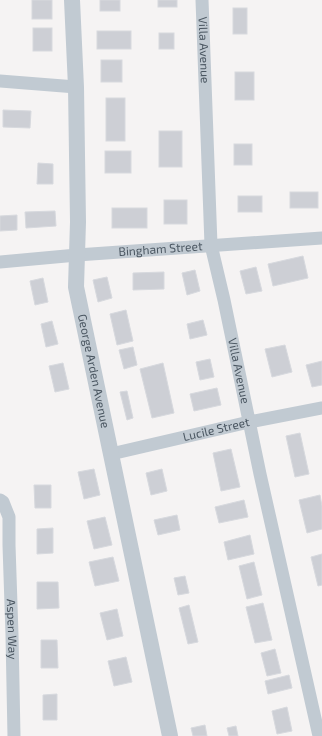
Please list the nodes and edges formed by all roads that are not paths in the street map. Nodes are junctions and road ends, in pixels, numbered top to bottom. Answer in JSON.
{"nodes":[{"id":1,"x":72,"y":0,"type":"edge"},
{"id":2,"x":202,"y":0,"type":"edge"},
{"id":3,"x":0,"y":82,"type":"edge"},
{"id":4,"x":76,"y":87,"type":"junction"},
{"id":5,"x":322,"y":238,"type":"edge"},
{"id":6,"x":211,"y":245,"type":"junction"},
{"id":7,"x":77,"y":255,"type":"junction"},
{"id":8,"x":0,"y":262,"type":"edge"},
{"id":9,"x":322,"y":408,"type":"edge"},
{"id":10,"x":249,"y":422,"type":"junction"},
{"id":11,"x":111,"y":454,"type":"junction"},
{"id":12,"x":0,"y":500,"type":"edge"},
{"id":13,"x":14,"y":736,"type":"edge"},
{"id":14,"x":170,"y":736,"type":"edge"},
{"id":15,"x":319,"y":736,"type":"edge"}],
"edges":[{"from":1,"to":4,"type":"street","name":"George Arden Avenue"},
{"from":2,"to":6,"type":"street","name":"Villa Avenue"},
{"from":3,"to":4,"type":"street"},
{"from":4,"to":7,"type":"street","name":"George Arden Avenue"},
{"from":5,"to":6,"type":"street","name":"Bingham Street"},
{"from":6,"to":7,"type":"street","name":"Bingham Street"},
{"from":6,"to":10,"type":"street","name":"Villa Avenue"},
{"from":7,"to":8,"type":"street","name":"Bingham Street"},
{"from":7,"to":11,"type":"street","name":"George Arden Avenue"},
{"from":9,"to":10,"type":"street","name":"Lucile Street"},
{"from":10,"to":11,"type":"street","name":"Lucile Street"},
{"from":10,"to":15,"type":"street","name":"Villa Avenue"},
{"from":11,"to":14,"type":"street","name":"George Arden Avenue"},
{"from":12,"to":13,"type":"street","name":"Aspen Way"}]}
